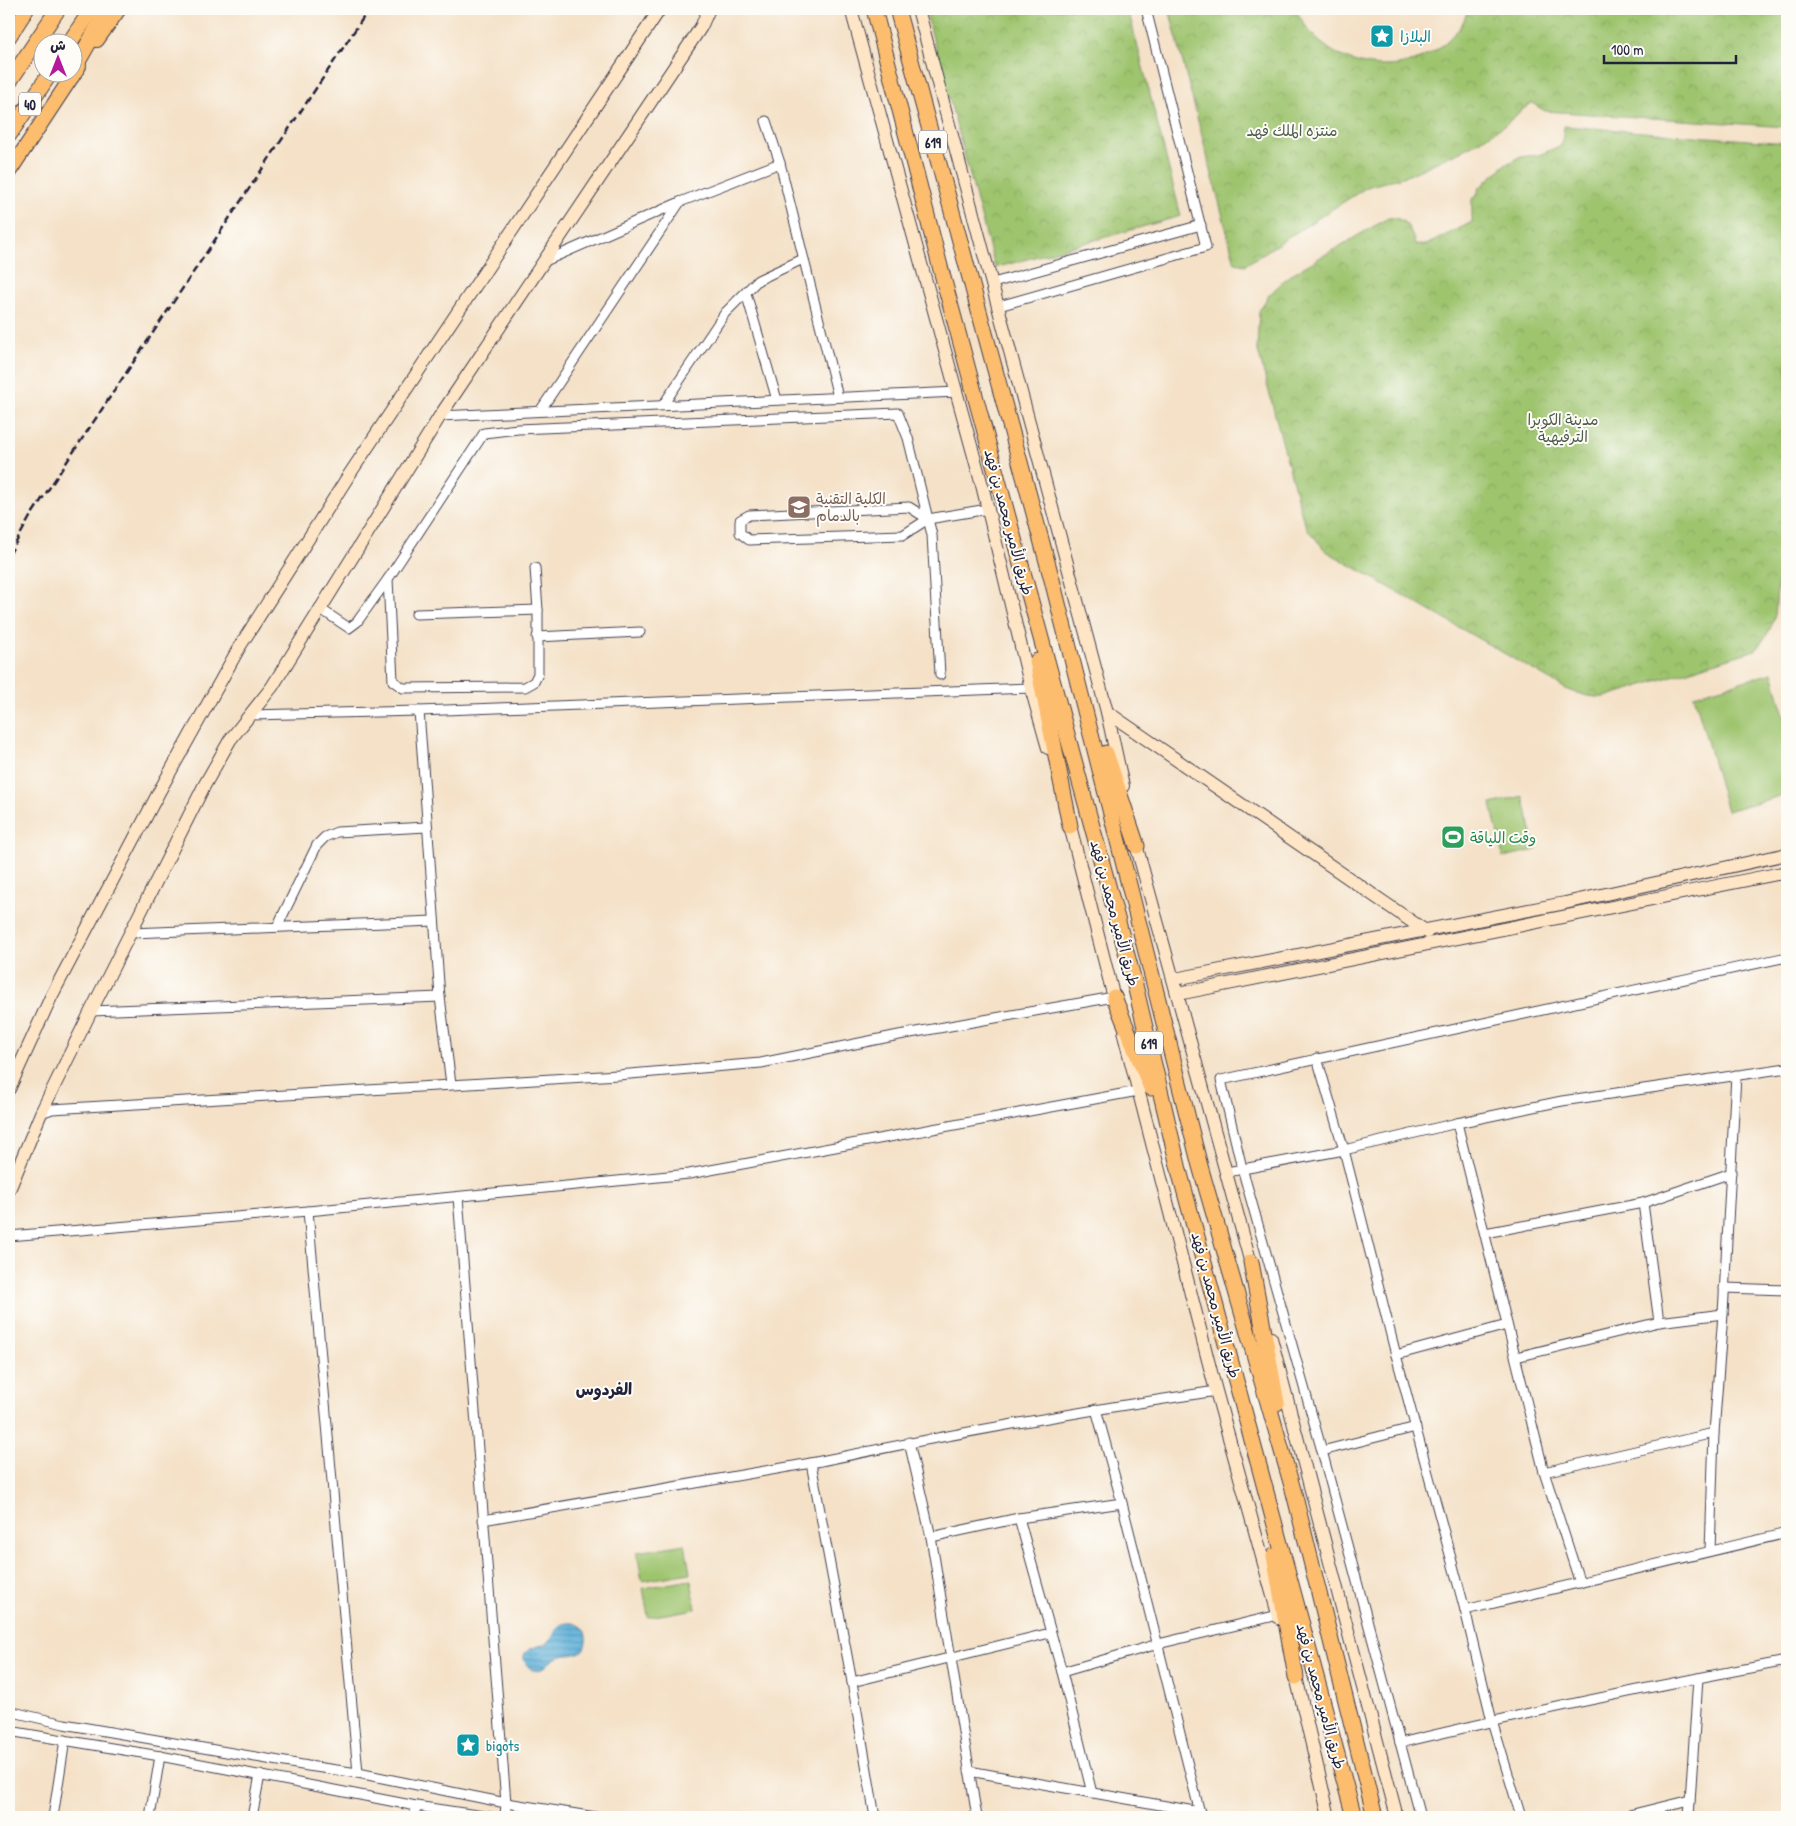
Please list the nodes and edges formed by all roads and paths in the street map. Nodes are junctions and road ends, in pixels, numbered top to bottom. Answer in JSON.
{"nodes":[{"id":1,"x":27,"y":9,"type":"edge"},
{"id":2,"x":58,"y":9,"type":"edge"},
{"id":3,"x":92,"y":9,"type":"edge"},
{"id":4,"x":108,"y":9,"type":"edge"},
{"id":5,"x":119,"y":9,"type":"edge"},
{"id":6,"x":660,"y":9,"type":"edge"},
{"id":7,"x":710,"y":9,"type":"edge"},
{"id":8,"x":851,"y":9,"type":"edge"},
{"id":9,"x":874,"y":9,"type":"edge"},
{"id":10,"x":897,"y":9,"type":"edge"},
{"id":11,"x":918,"y":9,"type":"edge"},
{"id":12,"x":1146,"y":9,"type":"edge"},
{"id":13,"x":77,"y":32,"type":"edge"},
{"id":14,"x":9,"y":37,"type":"edge"},
{"id":15,"x":82,"y":54,"type":"edge"},
{"id":16,"x":82,"y":62,"type":"edge"},
{"id":17,"x":9,"y":82,"type":"edge"},
{"id":18,"x":43,"y":82,"type":"edge"},
{"id":19,"x":68,"y":82,"type":"edge"},
{"id":20,"x":766,"y":121,"type":"dead end"},
{"id":21,"x":9,"y":135,"type":"edge"},
{"id":22,"x":780,"y":162,"type":"junction"},
{"id":23,"x":9,"y":172,"type":"edge"},
{"id":24,"x":680,"y":202,"type":"junction"},
{"id":25,"x":1201,"y":225,"type":"junction"},
{"id":26,"x":803,"y":259,"type":"junction"},
{"id":27,"x":541,"y":264,"type":"junction"},
{"id":28,"x":993,"y":282,"type":"junction"},
{"id":29,"x":746,"y":293,"type":"junction"},
{"id":30,"x":999,"y":306,"type":"junction"},
{"id":31,"x":957,"y":392,"type":"junction"},
{"id":32,"x":838,"y":397,"type":"junction"},
{"id":33,"x":777,"y":400,"type":"junction"},
{"id":34,"x":663,"y":405,"type":"junction"},
{"id":35,"x":540,"y":411,"type":"junction"},
{"id":36,"x":440,"y":416,"type":"junction"},
{"id":37,"x":988,"y":509,"type":"junction"},
{"id":38,"x":928,"y":520,"type":"junction"},
{"id":39,"x":1012,"y":532,"type":"junction"},
{"id":40,"x":535,"y":568,"type":"dead end"},
{"id":41,"x":388,"y":579,"type":"junction"},
{"id":42,"x":1052,"y":580,"type":"junction"},
{"id":43,"x":319,"y":608,"type":"junction"},
{"id":44,"x":538,"y":610,"type":"junction"},
{"id":45,"x":416,"y":614,"type":"dead end"},
{"id":46,"x":640,"y":632,"type":"dead end"},
{"id":47,"x":537,"y":637,"type":"junction"},
{"id":48,"x":940,"y":675,"type":"dead end"},
{"id":49,"x":1031,"y":688,"type":"junction"},
{"id":50,"x":419,"y":711,"type":"junction"},
{"id":51,"x":1107,"y":712,"type":"junction"},
{"id":52,"x":250,"y":715,"type":"junction"},
{"id":53,"x":1070,"y":826,"type":"junction"},
{"id":54,"x":426,"y":828,"type":"junction"},
{"id":55,"x":1137,"y":846,"type":"junction"},
{"id":56,"x":1787,"y":854,"type":"edge"},
{"id":57,"x":1787,"y":872,"type":"edge"},
{"id":58,"x":434,"y":921,"type":"junction"},
{"id":59,"x":277,"y":927,"type":"junction"},
{"id":60,"x":1424,"y":930,"type":"junction"},
{"id":61,"x":132,"y":933,"type":"junction"},
{"id":62,"x":1435,"y":942,"type":"junction"},
{"id":63,"x":1787,"y":957,"type":"edge"},
{"id":64,"x":1175,"y":979,"type":"junction"},
{"id":65,"x":1178,"y":994,"type":"junction"},
{"id":66,"x":440,"y":997,"type":"junction"},
{"id":67,"x":1114,"y":997,"type":"junction"},
{"id":68,"x":91,"y":1011,"type":"junction"},
{"id":69,"x":1317,"y":1058,"type":"junction"},
{"id":70,"x":1787,"y":1068,"type":"edge"},
{"id":71,"x":1736,"y":1075,"type":"junction"},
{"id":72,"x":451,"y":1084,"type":"junction"},
{"id":73,"x":9,"y":1089,"type":"edge"},
{"id":74,"x":1138,"y":1091,"type":"junction"},
{"id":75,"x":41,"y":1113,"type":"junction"},
{"id":76,"x":1457,"y":1123,"type":"junction"},
{"id":77,"x":1344,"y":1150,"type":"junction"},
{"id":78,"x":1242,"y":1168,"type":"junction"},
{"id":79,"x":1227,"y":1172,"type":"junction"},
{"id":80,"x":1730,"y":1173,"type":"junction"},
{"id":81,"x":1180,"y":1174,"type":"junction"},
{"id":82,"x":9,"y":1190,"type":"edge"},
{"id":83,"x":458,"y":1197,"type":"junction"},
{"id":84,"x":1643,"y":1203,"type":"junction"},
{"id":85,"x":308,"y":1211,"type":"junction"},
{"id":86,"x":1484,"y":1233,"type":"junction"},
{"id":87,"x":9,"y":1236,"type":"edge"},
{"id":88,"x":1251,"y":1262,"type":"junction"},
{"id":89,"x":1724,"y":1288,"type":"junction"},
{"id":90,"x":1787,"y":1290,"type":"edge"},
{"id":91,"x":1723,"y":1314,"type":"junction"},
{"id":92,"x":1659,"y":1322,"type":"junction"},
{"id":93,"x":1508,"y":1325,"type":"junction"},
{"id":94,"x":1396,"y":1355,"type":"junction"},
{"id":95,"x":1516,"y":1357,"type":"junction"},
{"id":96,"x":1216,"y":1391,"type":"junction"},
{"id":97,"x":1241,"y":1398,"type":"junction"},
{"id":98,"x":1096,"y":1409,"type":"junction"},
{"id":99,"x":1416,"y":1427,"type":"junction"},
{"id":100,"x":1714,"y":1433,"type":"junction"},
{"id":101,"x":909,"y":1442,"type":"junction"},
{"id":102,"x":1322,"y":1451,"type":"junction"},
{"id":103,"x":811,"y":1463,"type":"junction"},
{"id":104,"x":1544,"y":1472,"type":"junction"},
{"id":105,"x":1294,"y":1494,"type":"junction"},
{"id":106,"x":1122,"y":1503,"type":"junction"},
{"id":107,"x":1019,"y":1518,"type":"junction"},
{"id":108,"x":483,"y":1520,"type":"junction"},
{"id":109,"x":1787,"y":1533,"type":"edge"},
{"id":110,"x":931,"y":1538,"type":"junction"},
{"id":111,"x":1710,"y":1551,"type":"junction"},
{"id":112,"x":1580,"y":1583,"type":"junction"},
{"id":113,"x":1465,"y":1610,"type":"junction"},
{"id":114,"x":1278,"y":1615,"type":"junction"},
{"id":115,"x":1050,"y":1634,"type":"junction"},
{"id":116,"x":1158,"y":1644,"type":"junction"},
{"id":117,"x":951,"y":1658,"type":"junction"},
{"id":118,"x":1787,"y":1661,"type":"edge"},
{"id":119,"x":1062,"y":1672,"type":"junction"},
{"id":120,"x":1296,"y":1677,"type":"junction"},
{"id":121,"x":1698,"y":1678,"type":"junction"},
{"id":122,"x":852,"y":1682,"type":"junction"},
{"id":123,"x":9,"y":1711,"type":"edge"},
{"id":124,"x":1492,"y":1721,"type":"junction"},
{"id":125,"x":9,"y":1731,"type":"edge"},
{"id":126,"x":65,"y":1740,"type":"junction"},
{"id":127,"x":1400,"y":1743,"type":"junction"},
{"id":128,"x":160,"y":1756,"type":"junction"},
{"id":129,"x":969,"y":1771,"type":"junction"},
{"id":130,"x":358,"y":1773,"type":"junction"},
{"id":131,"x":260,"y":1774,"type":"junction"},
{"id":132,"x":1092,"y":1793,"type":"junction"},
{"id":133,"x":1690,"y":1800,"type":"junction"},
{"id":134,"x":506,"y":1803,"type":"junction"},
{"id":135,"x":416,"y":1806,"type":"junction"},
{"id":136,"x":1200,"y":1815,"type":"edge"},
{"id":137,"x":52,"y":1817,"type":"edge"},
{"id":138,"x":150,"y":1817,"type":"edge"},
{"id":139,"x":252,"y":1817,"type":"edge"},
{"id":140,"x":414,"y":1817,"type":"edge"},
{"id":141,"x":490,"y":1817,"type":"edge"},
{"id":142,"x":505,"y":1817,"type":"edge"},
{"id":143,"x":596,"y":1817,"type":"edge"},
{"id":144,"x":875,"y":1817,"type":"edge"},
{"id":145,"x":977,"y":1817,"type":"edge"},
{"id":146,"x":1328,"y":1817,"type":"edge"},
{"id":147,"x":1354,"y":1817,"type":"edge"},
{"id":148,"x":1375,"y":1817,"type":"edge"},
{"id":149,"x":1397,"y":1817,"type":"edge"},
{"id":150,"x":1420,"y":1817,"type":"edge"},
{"id":151,"x":1521,"y":1817,"type":"edge"},
{"id":152,"x":1622,"y":1817,"type":"edge"},
{"id":153,"x":1689,"y":1817,"type":"edge"}],
"edges":[{"from":1,"to":14,"type":"main road"},
{"from":2,"to":17,"type":"highway","number":"40"},
{"from":3,"to":13,"type":"highway"},
{"from":4,"to":15,"type":"highway"},
{"from":5,"to":16,"type":"main road"},
{"from":6,"to":73,"type":"street"},
{"from":7,"to":27,"type":"street"},
{"from":8,"to":31,"type":"street"},
{"from":9,"to":39,"type":"highway","name":"طريق الأمير محمد بن فهد","number":"619"},
{"from":10,"to":42,"type":"highway","name":"طريق الأمير محمد بن فهد","number":"619"},
{"from":11,"to":28,"type":"street"},
{"from":12,"to":25,"type":"street"},
{"from":18,"to":21,"type":"highway","number":"40"},
{"from":19,"to":23,"type":"main road"},
{"from":20,"to":22,"type":"street"},
{"from":22,"to":24,"type":"street"},
{"from":22,"to":26,"type":"street"},
{"from":24,"to":27,"type":"street"},
{"from":24,"to":35,"type":"street"},
{"from":25,"to":28,"type":"street"},
{"from":25,"to":30,"type":"street"},
{"from":26,"to":29,"type":"street"},
{"from":26,"to":32,"type":"street"},
{"from":27,"to":36,"type":"street"},
{"from":28,"to":30,"type":"street"},
{"from":29,"to":33,"type":"street"},
{"from":29,"to":34,"type":"street"},
{"from":30,"to":51,"type":"street"},
{"from":31,"to":32,"type":"street"},
{"from":31,"to":37,"type":"street"},
{"from":32,"to":33,"type":"street"},
{"from":33,"to":34,"type":"street"},
{"from":34,"to":35,"type":"street"},
{"from":35,"to":36,"type":"street"},
{"from":36,"to":43,"type":"street"},
{"from":37,"to":38,"type":"street"},
{"from":37,"to":49,"type":"street"},
{"from":38,"to":38,"type":"street"},
{"from":38,"to":41,"type":"street"},
{"from":38,"to":48,"type":"street"},
{"from":39,"to":53,"type":"highway"},
{"from":39,"to":81,"type":"highway","name":"طريق الأمير محمد بن فهد","number":"619"},
{"from":40,"to":44,"type":"street"},
{"from":41,"to":43,"type":"street"},
{"from":41,"to":47,"type":"street"},
{"from":42,"to":55,"type":"highway"},
{"from":42,"to":105,"type":"highway","name":"طريق الأمير محمد بن فهد","number":"619"},
{"from":43,"to":52,"type":"street"},
{"from":44,"to":45,"type":"street"},
{"from":44,"to":47,"type":"street"},
{"from":46,"to":47,"type":"street"},
{"from":49,"to":50,"type":"street"},
{"from":49,"to":53,"type":"street"},
{"from":50,"to":52,"type":"street"},
{"from":50,"to":54,"type":"street"},
{"from":51,"to":55,"type":"street"},
{"from":51,"to":60,"type":"street"},
{"from":52,"to":61,"type":"street"},
{"from":53,"to":67,"type":"street"},
{"from":54,"to":58,"type":"street"},
{"from":54,"to":59,"type":"street"},
{"from":55,"to":64,"type":"street"},
{"from":56,"to":60,"type":"street"},
{"from":57,"to":62,"type":"street"},
{"from":58,"to":59,"type":"street"},
{"from":58,"to":66,"type":"street"},
{"from":59,"to":61,"type":"street"},
{"from":60,"to":62,"type":"street"},
{"from":60,"to":64,"type":"street"},
{"from":61,"to":68,"type":"street"},
{"from":62,"to":65,"type":"street"},
{"from":63,"to":69,"type":"street"},
{"from":64,"to":65,"type":"street"},
{"from":65,"to":79,"type":"street"},
{"from":66,"to":68,"type":"street"},
{"from":66,"to":72,"type":"street"},
{"from":67,"to":72,"type":"street"},
{"from":67,"to":74,"type":"street"},
{"from":67,"to":81,"type":"highway"},
{"from":68,"to":75,"type":"street"},
{"from":69,"to":77,"type":"street"},
{"from":69,"to":78,"type":"street"},
{"from":70,"to":71,"type":"street"},
{"from":71,"to":76,"type":"street"},
{"from":71,"to":80,"type":"street"},
{"from":72,"to":75,"type":"street"},
{"from":74,"to":83,"type":"street"},
{"from":74,"to":96,"type":"street"},
{"from":75,"to":82,"type":"street"},
{"from":76,"to":77,"type":"street"},
{"from":76,"to":86,"type":"street"},
{"from":77,"to":78,"type":"street"},
{"from":77,"to":94,"type":"street"},
{"from":78,"to":79,"type":"street"},
{"from":78,"to":102,"type":"street"},
{"from":79,"to":88,"type":"street"},
{"from":80,"to":84,"type":"street"},
{"from":80,"to":89,"type":"street"},
{"from":81,"to":97,"type":"highway","name":"طريق الأمير محمد بن فهد","number":"619"},
{"from":83,"to":85,"type":"street"},
{"from":83,"to":108,"type":"street"},
{"from":84,"to":86,"type":"street"},
{"from":84,"to":92,"type":"street"},
{"from":85,"to":87,"type":"street"},
{"from":85,"to":130,"type":"street"},
{"from":86,"to":93,"type":"street"},
{"from":88,"to":105,"type":"highway"},
{"from":88,"to":149,"type":"street"},
{"from":89,"to":90,"type":"street"},
{"from":89,"to":91,"type":"street"},
{"from":91,"to":92,"type":"street"},
{"from":91,"to":100,"type":"street"},
{"from":92,"to":95,"type":"street"},
{"from":93,"to":94,"type":"street"},
{"from":93,"to":95,"type":"street"},
{"from":94,"to":99,"type":"street"},
{"from":95,"to":104,"type":"street"},
{"from":96,"to":98,"type":"street"},
{"from":96,"to":114,"type":"street"},
{"from":97,"to":120,"type":"highway"},
{"from":97,"to":147,"type":"highway","name":"طريق الأمير محمد بن فهد","number":"619"},
{"from":98,"to":101,"type":"street"},
{"from":98,"to":106,"type":"street"},
{"from":99,"to":102,"type":"street"},
{"from":99,"to":113,"type":"street"},
{"from":100,"to":104,"type":"street"},
{"from":100,"to":111,"type":"street"},
{"from":101,"to":103,"type":"street"},
{"from":101,"to":110,"type":"street"},
{"from":102,"to":127,"type":"street"},
{"from":103,"to":108,"type":"street"},
{"from":103,"to":122,"type":"street"},
{"from":104,"to":112,"type":"street"},
{"from":105,"to":148,"type":"highway","name":"طريق الأمير محمد بن فهد","number":"619"},
{"from":106,"to":107,"type":"street"},
{"from":106,"to":116,"type":"street"},
{"from":107,"to":110,"type":"street"},
{"from":107,"to":115,"type":"street"},
{"from":108,"to":134,"type":"street"},
{"from":109,"to":111,"type":"street"},
{"from":110,"to":117,"type":"street"},
{"from":111,"to":112,"type":"street"},
{"from":112,"to":113,"type":"street"},
{"from":113,"to":124,"type":"street"},
{"from":114,"to":116,"type":"street"},
{"from":114,"to":120,"type":"street"},
{"from":115,"to":117,"type":"street"},
{"from":115,"to":119,"type":"street"},
{"from":116,"to":119,"type":"street"},
{"from":116,"to":136,"type":"street"},
{"from":117,"to":122,"type":"street"},
{"from":117,"to":129,"type":"street"},
{"from":118,"to":121,"type":"street"},
{"from":119,"to":132,"type":"street"},
{"from":120,"to":146,"type":"street"},
{"from":121,"to":124,"type":"street"},
{"from":121,"to":133,"type":"street"},
{"from":122,"to":144,"type":"street"},
{"from":123,"to":130,"type":"street"},
{"from":124,"to":127,"type":"street"},
{"from":124,"to":151,"type":"street"},
{"from":125,"to":126,"type":"street"},
{"from":126,"to":128,"type":"street"},
{"from":126,"to":137,"type":"street"},
{"from":127,"to":150,"type":"street"},
{"from":128,"to":131,"type":"street"},
{"from":128,"to":138,"type":"street"},
{"from":129,"to":132,"type":"street"},
{"from":129,"to":145,"type":"street"},
{"from":130,"to":134,"type":"street"},
{"from":131,"to":135,"type":"street"},
{"from":131,"to":139,"type":"street"},
{"from":132,"to":136,"type":"street"},
{"from":133,"to":152,"type":"street"},
{"from":133,"to":153,"type":"street"},
{"from":134,"to":142,"type":"street"},
{"from":134,"to":143,"type":"street"},
{"from":135,"to":140,"type":"street"},
{"from":135,"to":141,"type":"street"}]}
